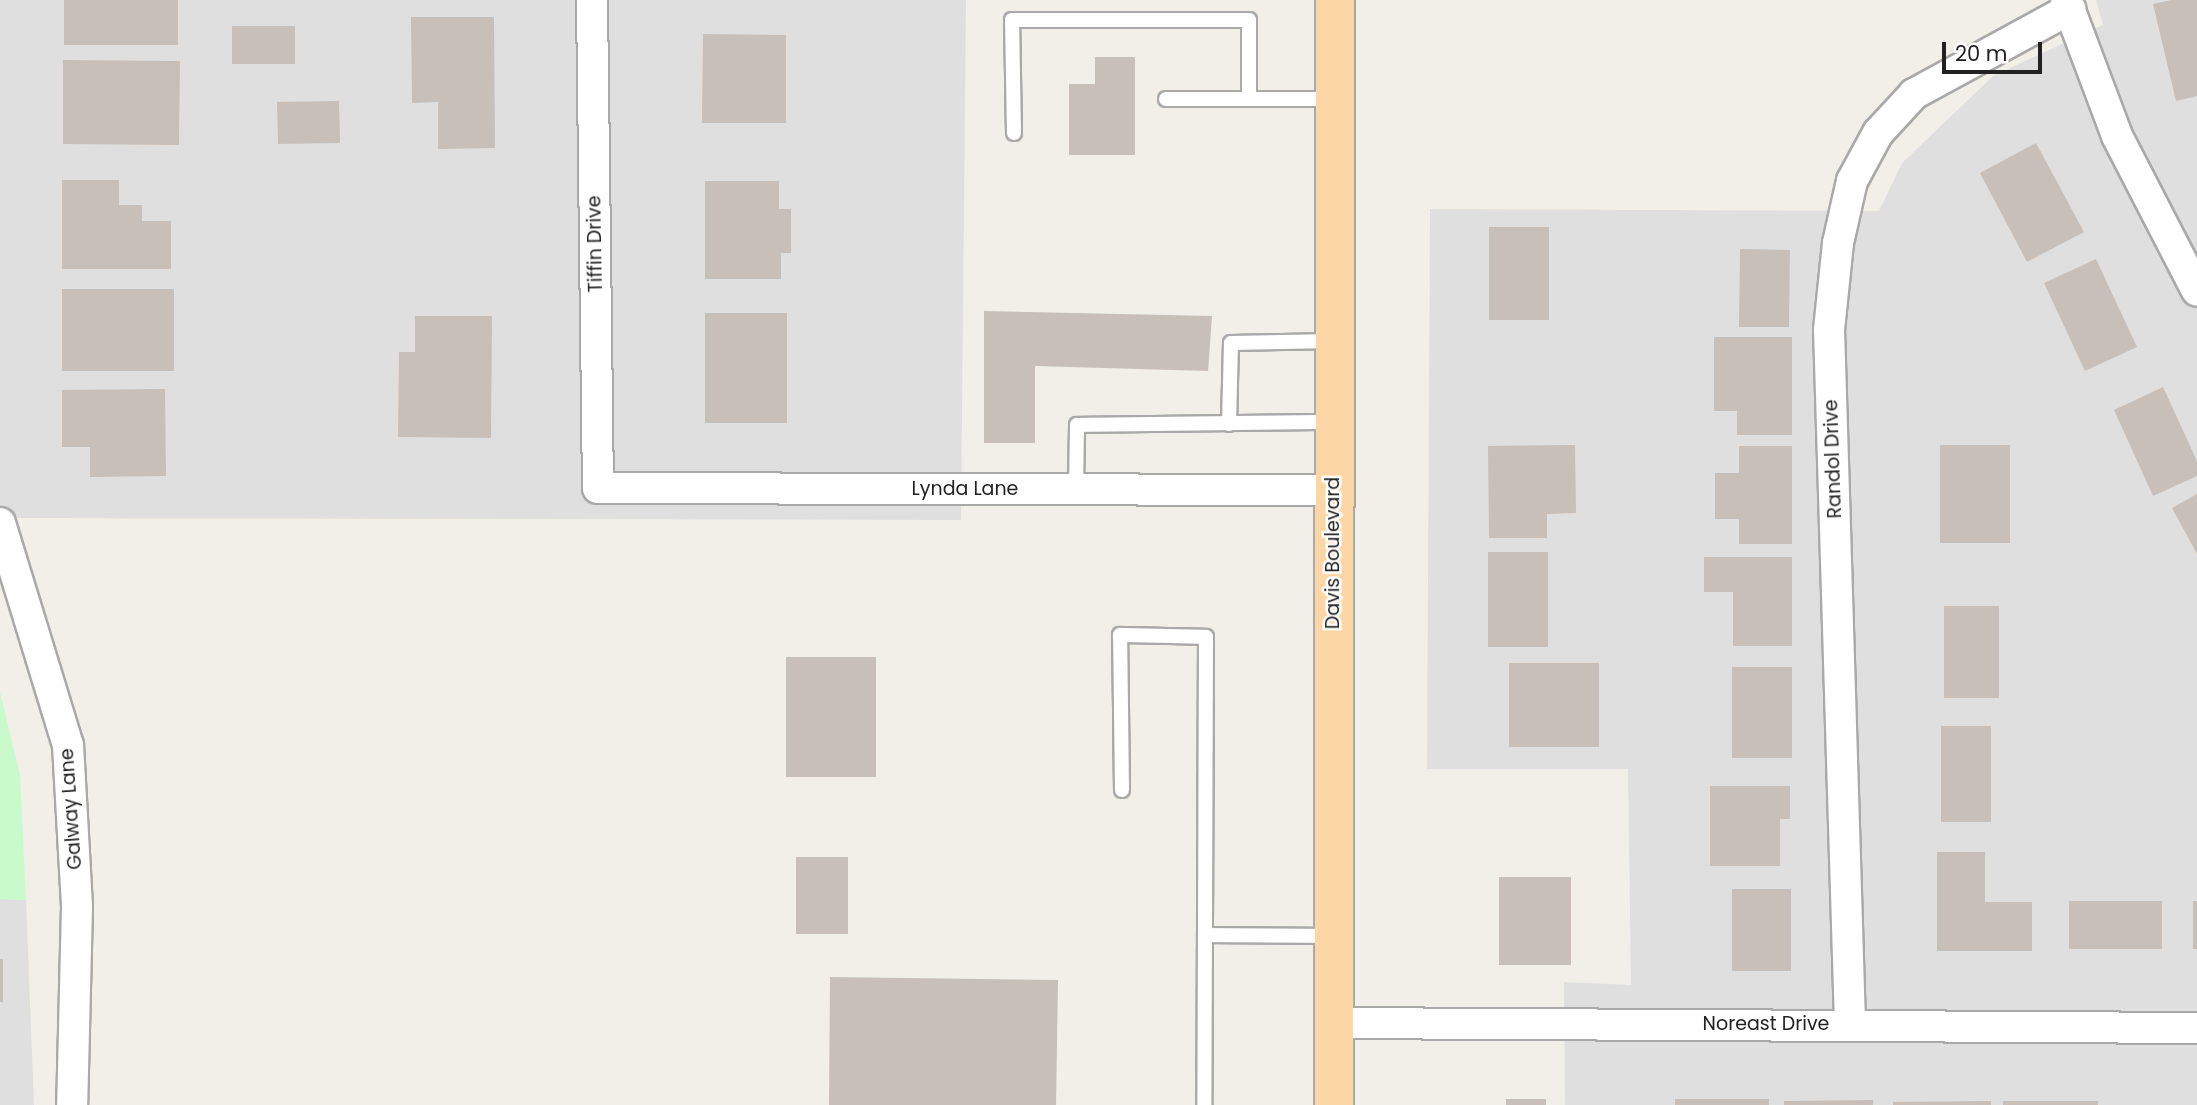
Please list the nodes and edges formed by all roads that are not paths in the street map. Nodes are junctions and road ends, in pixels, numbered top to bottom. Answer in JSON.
{"nodes":[{"id":1,"x":592,"y":0,"type":"edge"},
{"id":2,"x":1335,"y":0,"type":"edge"},
{"id":3,"x":2068,"y":4,"type":"edge"},
{"id":4,"x":1166,"y":99,"type":"dead end"},
{"id":5,"x":1249,"y":99,"type":"junction"},
{"id":6,"x":1334,"y":99,"type":"junction"},
{"id":7,"x":1014,"y":133,"type":"dead end"},
{"id":8,"x":2197,"y":291,"type":"edge"},
{"id":9,"x":1333,"y":341,"type":"junction"},
{"id":10,"x":1333,"y":422,"type":"junction"},
{"id":11,"x":1229,"y":424,"type":"junction"},
{"id":12,"x":598,"y":488,"type":"joint"},
{"id":13,"x":1076,"y":489,"type":"junction"},
{"id":14,"x":1333,"y":490,"type":"junction"},
{"id":15,"x":3,"y":540,"type":"edge"},
{"id":16,"x":1122,"y":790,"type":"dead end"},
{"id":17,"x":1205,"y":935,"type":"junction"},
{"id":18,"x":1335,"y":936,"type":"junction"},
{"id":19,"x":1335,"y":1023,"type":"junction"},
{"id":20,"x":1850,"y":1024,"type":"junction"},
{"id":21,"x":2197,"y":1028,"type":"edge"},
{"id":22,"x":72,"y":1105,"type":"edge"},
{"id":23,"x":1204,"y":1105,"type":"edge"},
{"id":24,"x":1334,"y":1105,"type":"edge"}],
"edges":[{"from":1,"to":12,"type":"street","name":"Tiffin Drive"},
{"from":2,"to":6,"type":"main road","name":"Davis Boulevard"},
{"from":3,"to":8,"type":"street"},
{"from":3,"to":20,"type":"street","name":"Randol Drive"},
{"from":4,"to":5,"type":"lane"},
{"from":5,"to":6,"type":"lane"},
{"from":5,"to":7,"type":"lane"},
{"from":6,"to":9,"type":"main road","name":"Davis Boulevard"},
{"from":9,"to":10,"type":"main road","name":"Davis Boulevard"},
{"from":9,"to":11,"type":"lane"},
{"from":10,"to":11,"type":"lane"},
{"from":10,"to":14,"type":"main road","name":"Davis Boulevard"},
{"from":11,"to":13,"type":"lane"},
{"from":12,"to":13,"type":"street","name":"Lynda Lane"},
{"from":13,"to":14,"type":"street","name":"Lynda Lane"},
{"from":14,"to":18,"type":"main road","name":"Davis Boulevard"},
{"from":15,"to":22,"type":"street","name":"Galway Lane"},
{"from":16,"to":17,"type":"lane"},
{"from":17,"to":18,"type":"lane"},
{"from":17,"to":23,"type":"lane"},
{"from":18,"to":19,"type":"main road","name":"Davis Boulevard"},
{"from":19,"to":20,"type":"street","name":"Noreast Drive"},
{"from":19,"to":24,"type":"main road","name":"Davis Boulevard"},
{"from":20,"to":21,"type":"street","name":"Noreast Drive"}]}
